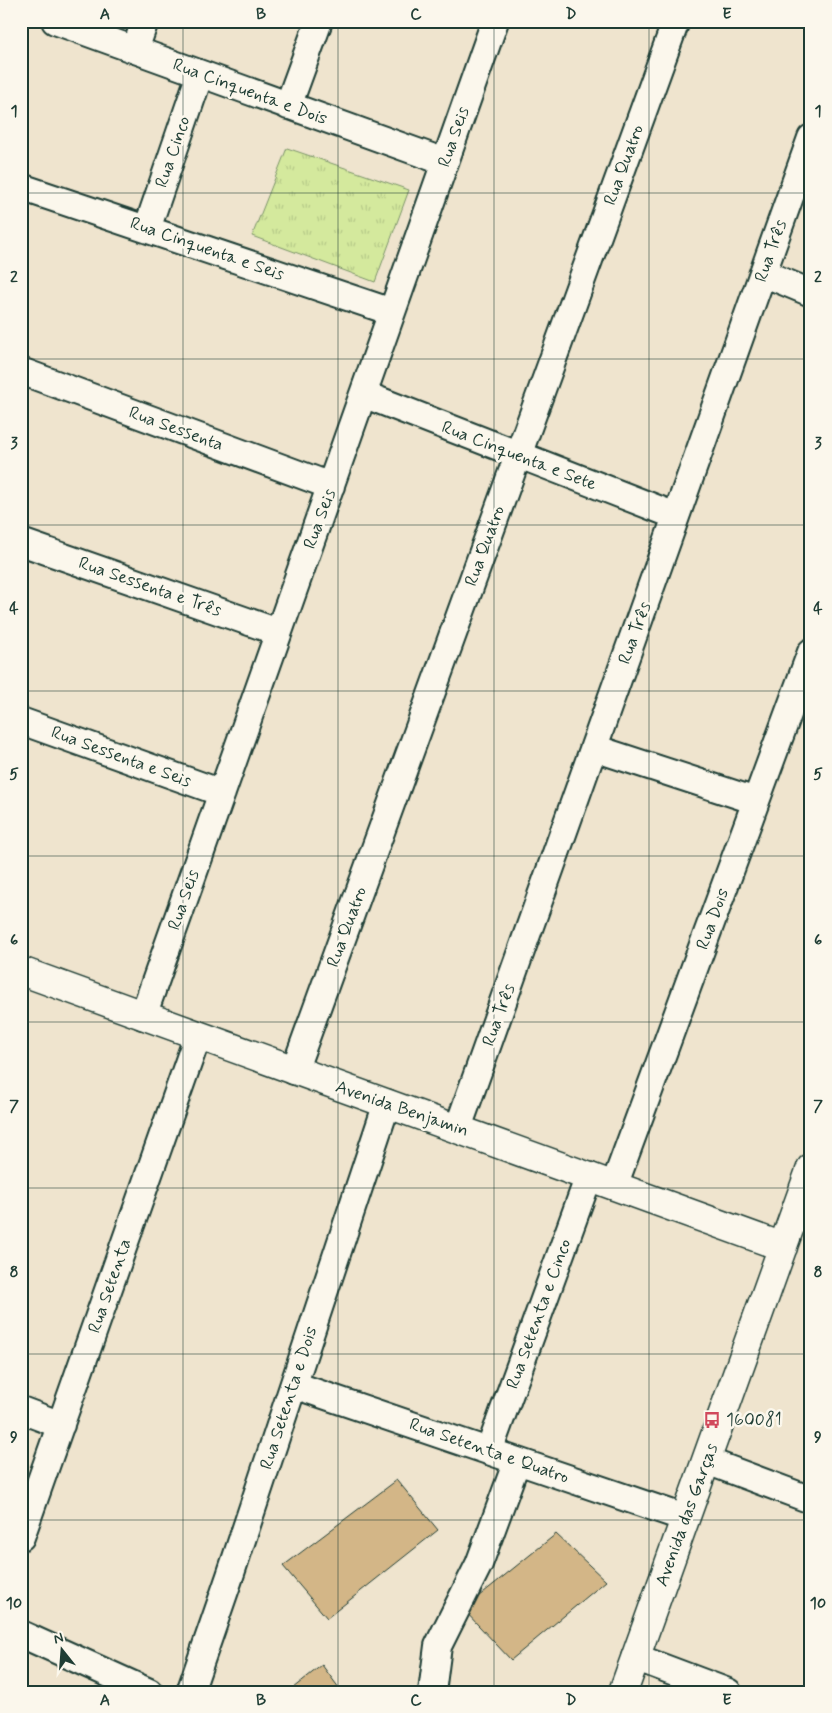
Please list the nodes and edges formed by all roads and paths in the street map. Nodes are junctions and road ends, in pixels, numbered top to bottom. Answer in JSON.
{"nodes":[{"id":1,"x":55,"y":21,"type":"edge"},
{"id":2,"x":145,"y":21,"type":"edge"},
{"id":3,"x":319,"y":21,"type":"edge"},
{"id":4,"x":495,"y":21,"type":"edge"},
{"id":5,"x":676,"y":21,"type":"edge"},
{"id":6,"x":135,"y":50,"type":"junction"},
{"id":7,"x":200,"y":74,"type":"junction"},
{"id":8,"x":288,"y":106,"type":"junction"},
{"id":9,"x":811,"y":138,"type":"edge"},
{"id":10,"x":445,"y":162,"type":"junction"},
{"id":11,"x":21,"y":187,"type":"edge"},
{"id":12,"x":147,"y":229,"type":"junction"},
{"id":13,"x":763,"y":273,"type":"junction"},
{"id":14,"x":811,"y":293,"type":"edge"},
{"id":15,"x":392,"y":312,"type":"junction"},
{"id":16,"x":21,"y":372,"type":"edge"},
{"id":17,"x":363,"y":394,"type":"junction"},
{"id":18,"x":518,"y":456,"type":"junction"},
{"id":19,"x":331,"y":486,"type":"junction"},
{"id":20,"x":676,"y":516,"type":"junction"},
{"id":21,"x":21,"y":542,"type":"edge"},
{"id":22,"x":278,"y":632,"type":"junction"},
{"id":23,"x":811,"y":652,"type":"edge"},
{"id":24,"x":21,"y":721,"type":"edge"},
{"id":25,"x":594,"y":748,"type":"junction"},
{"id":26,"x":222,"y":793,"type":"junction"},
{"id":27,"x":756,"y":801,"type":"junction"},
{"id":28,"x":21,"y":971,"type":"edge"},
{"id":29,"x":143,"y":1016,"type":"junction"},
{"id":30,"x":198,"y":1035,"type":"junction"},
{"id":31,"x":294,"y":1071,"type":"junction"},
{"id":32,"x":387,"y":1103,"type":"junction"},
{"id":33,"x":458,"y":1128,"type":"junction"},
{"id":34,"x":811,"y":1168,"type":"edge"},
{"id":35,"x":589,"y":1176,"type":"junction"},
{"id":36,"x":614,"y":1186,"type":"junction"},
{"id":37,"x":783,"y":1246,"type":"junction"},
{"id":38,"x":294,"y":1385,"type":"junction"},
{"id":39,"x":21,"y":1410,"type":"edge"},
{"id":40,"x":61,"y":1424,"type":"junction"},
{"id":41,"x":489,"y":1451,"type":"junction"},
{"id":42,"x":517,"y":1461,"type":"junction"},
{"id":43,"x":707,"y":1461,"type":"junction"},
{"id":44,"x":811,"y":1500,"type":"edge"},
{"id":45,"x":685,"y":1518,"type":"junction"},
{"id":46,"x":21,"y":1537,"type":"edge"},
{"id":47,"x":21,"y":1634,"type":"edge"},
{"id":48,"x":635,"y":1657,"type":"junction"},
{"id":49,"x":149,"y":1692,"type":"edge"},
{"id":50,"x":190,"y":1692,"type":"edge"},
{"id":51,"x":432,"y":1692,"type":"edge"},
{"id":52,"x":623,"y":1692,"type":"edge"},
{"id":53,"x":728,"y":1692,"type":"edge"}],
"edges":[{"from":1,"to":6,"type":"street","name":"Rua Cinquenta e Dois"},
{"from":2,"to":6,"type":"street"},
{"from":3,"to":8,"type":"street"},
{"from":4,"to":10,"type":"street","name":"Rua Seis"},
{"from":5,"to":18,"type":"street","name":"Rua Quatro"},
{"from":6,"to":7,"type":"street","name":"Rua Cinquenta e Dois"},
{"from":7,"to":8,"type":"street","name":"Rua Cinquenta e Dois"},
{"from":7,"to":12,"type":"street","name":"Rua Cinco"},
{"from":8,"to":10,"type":"street","name":"Rua Cinquenta e Dois"},
{"from":9,"to":13,"type":"street","name":"Rua Três"},
{"from":10,"to":15,"type":"street","name":"Rua Seis"},
{"from":11,"to":12,"type":"street","name":"Rua Cinquenta e Seis"},
{"from":12,"to":15,"type":"street","name":"Rua Cinquenta e Seis"},
{"from":13,"to":14,"type":"street"},
{"from":13,"to":20,"type":"street","name":"Rua Três"},
{"from":15,"to":17,"type":"street","name":"Rua Seis"},
{"from":16,"to":19,"type":"street","name":"Rua Sessenta"},
{"from":17,"to":18,"type":"street","name":"Rua Cinquenta e Sete"},
{"from":17,"to":19,"type":"street","name":"Rua Seis"},
{"from":18,"to":20,"type":"street","name":"Rua Cinquenta e Sete"},
{"from":18,"to":31,"type":"street","name":"Rua Quatro"},
{"from":19,"to":22,"type":"street","name":"Rua Seis"},
{"from":20,"to":25,"type":"street","name":"Rua Três"},
{"from":21,"to":22,"type":"street","name":"Rua Sessenta e Três"},
{"from":22,"to":26,"type":"street","name":"Rua Seis"},
{"from":23,"to":27,"type":"street","name":"Rua Dois"},
{"from":24,"to":26,"type":"street","name":"Rua Sessenta e Seis"},
{"from":25,"to":27,"type":"street"},
{"from":25,"to":33,"type":"street","name":"Rua Três"},
{"from":26,"to":29,"type":"street","name":"Rua Seis"},
{"from":27,"to":36,"type":"street","name":"Rua Dois"},
{"from":28,"to":29,"type":"street","name":"Avenida Benjamin"},
{"from":29,"to":30,"type":"street","name":"Avenida Benjamin"},
{"from":30,"to":31,"type":"street","name":"Avenida Benjamin"},
{"from":30,"to":40,"type":"street","name":"Rua Setenta"},
{"from":31,"to":32,"type":"street","name":"Avenida Benjamin"},
{"from":32,"to":33,"type":"street","name":"Avenida Benjamin"},
{"from":32,"to":38,"type":"street","name":"Rua Setenta e Dois"},
{"from":33,"to":35,"type":"street","name":"Avenida Benjamin"},
{"from":34,"to":37,"type":"street","name":"Avenida das Garças"},
{"from":35,"to":36,"type":"street","name":"Avenida Benjamin"},
{"from":35,"to":41,"type":"street","name":"Rua Setenta e Cinco"},
{"from":36,"to":37,"type":"street","name":"Avenida Benjamin"},
{"from":37,"to":43,"type":"street","name":"Avenida das Garças"},
{"from":38,"to":41,"type":"street","name":"Rua Setenta e Quatro"},
{"from":38,"to":50,"type":"street","name":"Rua Setenta e Dois"},
{"from":39,"to":40,"type":"street"},
{"from":40,"to":46,"type":"street","name":"Rua Setenta"},
{"from":41,"to":42,"type":"street","name":"Rua Setenta e Quatro"},
{"from":42,"to":45,"type":"street","name":"Rua Setenta e Quatro"},
{"from":42,"to":51,"type":"street"},
{"from":43,"to":44,"type":"street"},
{"from":43,"to":45,"type":"street","name":"Avenida das Garças"},
{"from":45,"to":48,"type":"street","name":"Avenida das Garças"},
{"from":47,"to":49,"type":"street"},
{"from":48,"to":52,"type":"street","name":"Avenida das Garças"},
{"from":48,"to":53,"type":"street"}]}
